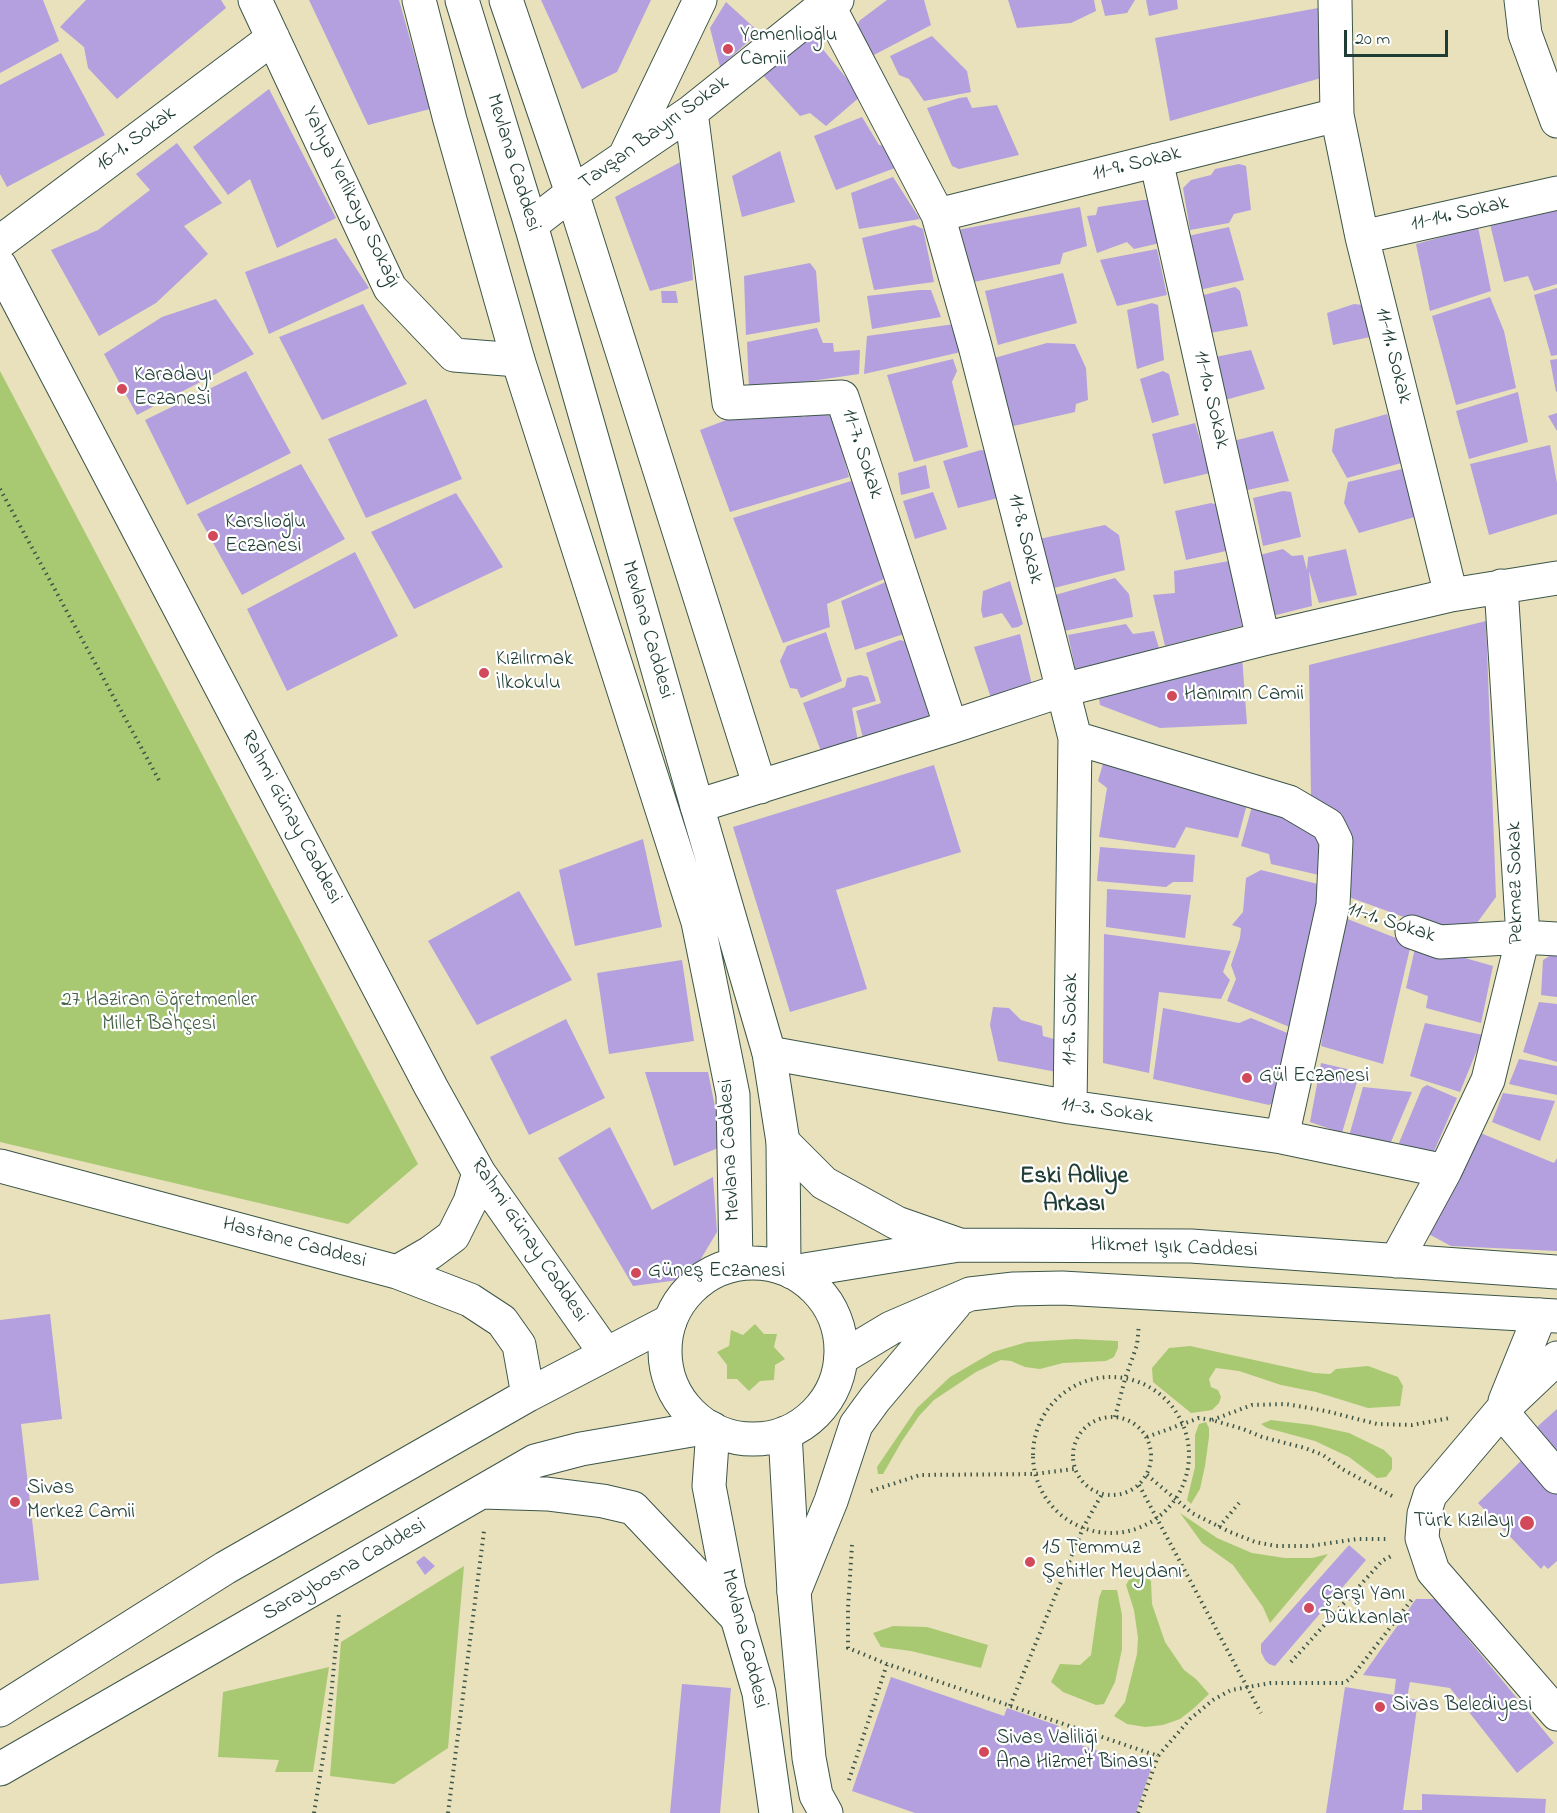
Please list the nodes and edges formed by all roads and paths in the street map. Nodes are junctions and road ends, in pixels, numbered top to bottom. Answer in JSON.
{"nodes":[{"id":1,"x":255,"y":0,"type":"edge"},
{"id":2,"x":419,"y":0,"type":"edge"},
{"id":3,"x":506,"y":0,"type":"edge"},
{"id":4,"x":700,"y":0,"type":"edge"},
{"id":5,"x":1335,"y":0,"type":"edge"},
{"id":6,"x":1521,"y":0,"type":"edge"},
{"id":7,"x":832,"y":1,"type":"edge"},
{"id":8,"x":468,"y":4,"type":"edge"},
{"id":9,"x":273,"y":38,"type":"junction"},
{"id":10,"x":691,"y":112,"type":"junction"},
{"id":11,"x":1337,"y":115,"type":"junction"},
{"id":12,"x":1557,"y":122,"type":"edge"},
{"id":13,"x":624,"y":158,"type":"junction"},
{"id":14,"x":1156,"y":160,"type":"junction"},
{"id":15,"x":1557,"y":192,"type":"edge"},
{"id":16,"x":572,"y":194,"type":"junction"},
{"id":17,"x":938,"y":215,"type":"junction"},
{"id":18,"x":531,"y":225,"type":"junction"},
{"id":19,"x":1362,"y":237,"type":"junction"},
{"id":20,"x":0,"y":242,"type":"edge"},
{"id":21,"x":0,"y":266,"type":"edge"},
{"id":22,"x":518,"y":360,"type":"junction"},
{"id":23,"x":0,"y":489,"type":"edge"},
{"id":24,"x":1557,"y":578,"type":"edge"},
{"id":25,"x":1501,"y":586,"type":"junction"},
{"id":26,"x":1451,"y":596,"type":"junction"},
{"id":27,"x":1263,"y":639,"type":"junction"},
{"id":28,"x":1063,"y":690,"type":"junction"},
{"id":29,"x":951,"y":727,"type":"junction"},
{"id":30,"x":1075,"y":738,"type":"junction"},
{"id":31,"x":160,"y":782,"type":"dead end"},
{"id":32,"x":760,"y":787,"type":"junction"},
{"id":33,"x":697,"y":806,"type":"junction"},
{"id":34,"x":1333,"y":905,"type":"junction"},
{"id":35,"x":1412,"y":932,"type":"joint"},
{"id":36,"x":1523,"y":937,"type":"junction"},
{"id":37,"x":1557,"y":939,"type":"edge"},
{"id":38,"x":769,"y":1053,"type":"junction"},
{"id":39,"x":1070,"y":1107,"type":"junction"},
{"id":40,"x":1282,"y":1137,"type":"junction"},
{"id":41,"x":783,"y":1142,"type":"junction"},
{"id":42,"x":0,"y":1166,"type":"edge"},
{"id":43,"x":1445,"y":1171,"type":"junction"},
{"id":44,"x":479,"y":1173,"type":"junction"},
{"id":45,"x":959,"y":1245,"type":"junction"},
{"id":46,"x":1395,"y":1261,"type":"junction"},
{"id":47,"x":736,"y":1264,"type":"junction"},
{"id":48,"x":788,"y":1270,"type":"junction"},
{"id":49,"x":397,"y":1272,"type":"junction"},
{"id":50,"x":1557,"y":1272,"type":"edge"},
{"id":51,"x":959,"y":1299,"type":"junction"},
{"id":52,"x":1549,"y":1315,"type":"edge"},
{"id":53,"x":670,"y":1321,"type":"junction"},
{"id":54,"x":1137,"y":1345,"type":"dead end"},
{"id":55,"x":606,"y":1354,"type":"junction"},
{"id":56,"x":841,"y":1358,"type":"junction"},
{"id":57,"x":1557,"y":1358,"type":"edge"},
{"id":58,"x":1125,"y":1379,"type":"junction"},
{"id":59,"x":528,"y":1395,"type":"junction"},
{"id":60,"x":1501,"y":1411,"type":"junction"},
{"id":61,"x":1115,"y":1417,"type":"junction"},
{"id":62,"x":1212,"y":1420,"type":"junction"},
{"id":63,"x":1184,"y":1425,"type":"junction"},
{"id":64,"x":711,"y":1428,"type":"junction"},
{"id":65,"x":785,"y":1433,"type":"junction"},
{"id":66,"x":1147,"y":1437,"type":"junction"},
{"id":67,"x":1074,"y":1469,"type":"junction"},
{"id":68,"x":1035,"y":1474,"type":"junction"},
{"id":69,"x":1147,"y":1475,"type":"junction"},
{"id":70,"x":1557,"y":1478,"type":"edge"},
{"id":71,"x":1138,"y":1485,"type":"junction"},
{"id":72,"x":482,"y":1492,"type":"junction"},
{"id":73,"x":1102,"y":1494,"type":"junction"},
{"id":74,"x":1176,"y":1500,"type":"junction"},
{"id":75,"x":831,"y":1501,"type":"junction"},
{"id":76,"x":1239,"y":1503,"type":"dead end"},
{"id":77,"x":1158,"y":1519,"type":"junction"},
{"id":78,"x":1423,"y":1526,"type":"junction"},
{"id":79,"x":1219,"y":1527,"type":"junction"},
{"id":80,"x":1083,"y":1528,"type":"junction"},
{"id":81,"x":852,"y":1541,"type":"dead end"},
{"id":82,"x":1433,"y":1571,"type":"junction"},
{"id":83,"x":344,"y":1572,"type":"junction"},
{"id":84,"x":794,"y":1592,"type":"junction"},
{"id":85,"x":738,"y":1619,"type":"junction"},
{"id":86,"x":1291,"y":1662,"type":"dead end"},
{"id":87,"x":887,"y":1664,"type":"junction"},
{"id":88,"x":1246,"y":1686,"type":"junction"},
{"id":89,"x":1010,"y":1706,"type":"junction"},
{"id":90,"x":0,"y":1710,"type":"edge"},
{"id":91,"x":1261,"y":1713,"type":"dead end"},
{"id":92,"x":1557,"y":1714,"type":"edge"},
{"id":93,"x":1158,"y":1756,"type":"junction"},
{"id":94,"x":0,"y":1769,"type":"edge"},
{"id":95,"x":821,"y":1804,"type":"edge"},
{"id":96,"x":314,"y":1813,"type":"edge"},
{"id":97,"x":448,"y":1813,"type":"edge"},
{"id":98,"x":776,"y":1813,"type":"edge"},
{"id":99,"x":1138,"y":1813,"type":"edge"}],
"edges":[{"from":1,"to":9,"type":"street","name":"Yahya Yerlikaya Sokağı"},
{"from":2,"to":22,"type":"street","name":"Mevlana Caddesi"},
{"from":3,"to":16,"type":"street"},
{"from":4,"to":13,"type":"street"},
{"from":5,"to":11,"type":"street","name":"11-11. Sokak"},
{"from":6,"to":12,"type":"street"},
{"from":7,"to":10,"type":"street","name":"Tavşan Bayırı Sokak"},
{"from":7,"to":17,"type":"street","name":"11-8. Sokak"},
{"from":8,"to":18,"type":"street","name":"Mevlana Caddesi"},
{"from":9,"to":20,"type":"street","name":"16-1. Sokak"},
{"from":9,"to":22,"type":"street","name":"Yahya Yerlikaya Sokağı"},
{"from":10,"to":13,"type":"street","name":"Tavşan Bayırı Sokak"},
{"from":10,"to":29,"type":"street","name":"11-7. Sokak"},
{"from":11,"to":14,"type":"street","name":"11-9. Sokak"},
{"from":11,"to":19,"type":"street","name":"11-11. Sokak"},
{"from":13,"to":16,"type":"street","name":"Tavşan Bayırı Sokak"},
{"from":14,"to":17,"type":"street","name":"11-9. Sokak"},
{"from":14,"to":27,"type":"street","name":"11-10. Sokak"},
{"from":15,"to":19,"type":"street","name":"11-14. Sokak"},
{"from":16,"to":18,"type":"street","name":"Tavşan Bayırı Sokak"},
{"from":16,"to":32,"type":"street"},
{"from":17,"to":28,"type":"street","name":"11-8. Sokak"},
{"from":18,"to":33,"type":"street","name":"Mevlana Caddesi"},
{"from":19,"to":26,"type":"street","name":"11-11. Sokak"},
{"from":21,"to":44,"type":"street","name":"Rahmi Günay Caddesi"},
{"from":22,"to":47,"type":"street","name":"Mevlana Caddesi"},
{"from":23,"to":31,"type":"path"},
{"from":24,"to":25,"type":"street"},
{"from":25,"to":26,"type":"street"},
{"from":25,"to":36,"type":"street","name":"Pekmez Sokak"},
{"from":26,"to":27,"type":"street"},
{"from":27,"to":28,"type":"street"},
{"from":28,"to":29,"type":"street"},
{"from":28,"to":30,"type":"street","name":"11-8. Sokak"},
{"from":29,"to":32,"type":"street"},
{"from":30,"to":34,"type":"street"},
{"from":30,"to":39,"type":"street","name":"11-8. Sokak"},
{"from":32,"to":33,"type":"street"},
{"from":33,"to":38,"type":"street","name":"Mevlana Caddesi"},
{"from":34,"to":35,"type":"path","name":"11-1. Sokak"},
{"from":34,"to":40,"type":"street"},
{"from":35,"to":36,"type":"street","name":"11-1. Sokak"},
{"from":36,"to":37,"type":"street","name":"11-1. Sokak"},
{"from":36,"to":43,"type":"street","name":"Pekmez Sokak"},
{"from":38,"to":39,"type":"street","name":"11-3. Sokak"},
{"from":38,"to":41,"type":"street","name":"Mevlana Caddesi"},
{"from":39,"to":40,"type":"street","name":"11-3. Sokak"},
{"from":40,"to":43,"type":"street","name":"11-3. Sokak"},
{"from":41,"to":45,"type":"street"},
{"from":41,"to":48,"type":"street","name":"Mevlana Caddesi"},
{"from":42,"to":49,"type":"street","name":"Hastane Caddesi"},
{"from":43,"to":46,"type":"street","name":"Pekmez Sokak"},
{"from":44,"to":49,"type":"street"},
{"from":44,"to":55,"type":"street","name":"Rahmi Günay Caddesi"},
{"from":45,"to":46,"type":"street","name":"Hikmet Işık Caddesi"},
{"from":45,"to":48,"type":"street","name":"Hikmet Işık Caddesi"},
{"from":46,"to":50,"type":"street","name":"Hikmet Işık Caddesi"},
{"from":47,"to":48,"type":"street"},
{"from":47,"to":53,"type":"street"},
{"from":48,"to":56,"type":"street"},
{"from":49,"to":59,"type":"street","name":"Hastane Caddesi"},
{"from":51,"to":52,"type":"street","name":"Hikmet Işık Caddesi"},
{"from":51,"to":56,"type":"street","name":"Hikmet Işık Caddesi"},
{"from":51,"to":75,"type":"street"},
{"from":52,"to":60,"type":"street"},
{"from":53,"to":55,"type":"street"},
{"from":53,"to":64,"type":"street"},
{"from":54,"to":58,"type":"path"},
{"from":55,"to":59,"type":"street"},
{"from":56,"to":65,"type":"street"},
{"from":57,"to":60,"type":"street"},
{"from":58,"to":61,"type":"path"},
{"from":58,"to":63,"type":"path"},
{"from":58,"to":68,"type":"path"},
{"from":59,"to":90,"type":"street"},
{"from":60,"to":62,"type":"path"},
{"from":60,"to":70,"type":"street"},
{"from":60,"to":78,"type":"street"},
{"from":61,"to":66,"type":"path"},
{"from":61,"to":67,"type":"path"},
{"from":62,"to":63,"type":"path"},
{"from":62,"to":78,"type":"path"},
{"from":63,"to":66,"type":"path"},
{"from":63,"to":74,"type":"path"},
{"from":64,"to":65,"type":"street"},
{"from":64,"to":72,"type":"street","name":"Saraybosna Caddesi"},
{"from":64,"to":85,"type":"street","name":"Mevlana Caddesi"},
{"from":65,"to":84,"type":"street","name":"Mevlana Caddesi"},
{"from":66,"to":69,"type":"path"},
{"from":67,"to":68,"type":"path"},
{"from":67,"to":73,"type":"path"},
{"from":68,"to":75,"type":"path"},
{"from":68,"to":80,"type":"path"},
{"from":69,"to":71,"type":"path"},
{"from":69,"to":74,"type":"path"},
{"from":71,"to":73,"type":"path"},
{"from":71,"to":77,"type":"path"},
{"from":72,"to":83,"type":"street","name":"Saraybosna Caddesi"},
{"from":72,"to":85,"type":"street"},
{"from":72,"to":97,"type":"path"},
{"from":73,"to":80,"type":"path"},
{"from":74,"to":77,"type":"path"},
{"from":74,"to":79,"type":"path"},
{"from":75,"to":84,"type":"street"},
{"from":76,"to":79,"type":"path"},
{"from":77,"to":80,"type":"path"},
{"from":77,"to":88,"type":"path"},
{"from":78,"to":79,"type":"path"},
{"from":78,"to":82,"type":"street"},
{"from":78,"to":86,"type":"path"},
{"from":80,"to":89,"type":"path"},
{"from":81,"to":87,"type":"path"},
{"from":82,"to":88,"type":"path"},
{"from":82,"to":92,"type":"street"},
{"from":83,"to":94,"type":"street","name":"Saraybosna Caddesi"},
{"from":83,"to":96,"type":"path"},
{"from":84,"to":95,"type":"street","name":"Mevlana Caddesi"},
{"from":85,"to":98,"type":"street","name":"Mevlana Caddesi"},
{"from":87,"to":89,"type":"path"},
{"from":87,"to":95,"type":"path"},
{"from":88,"to":91,"type":"path"},
{"from":88,"to":93,"type":"path"},
{"from":89,"to":93,"type":"path"},
{"from":93,"to":99,"type":"path"}]}
